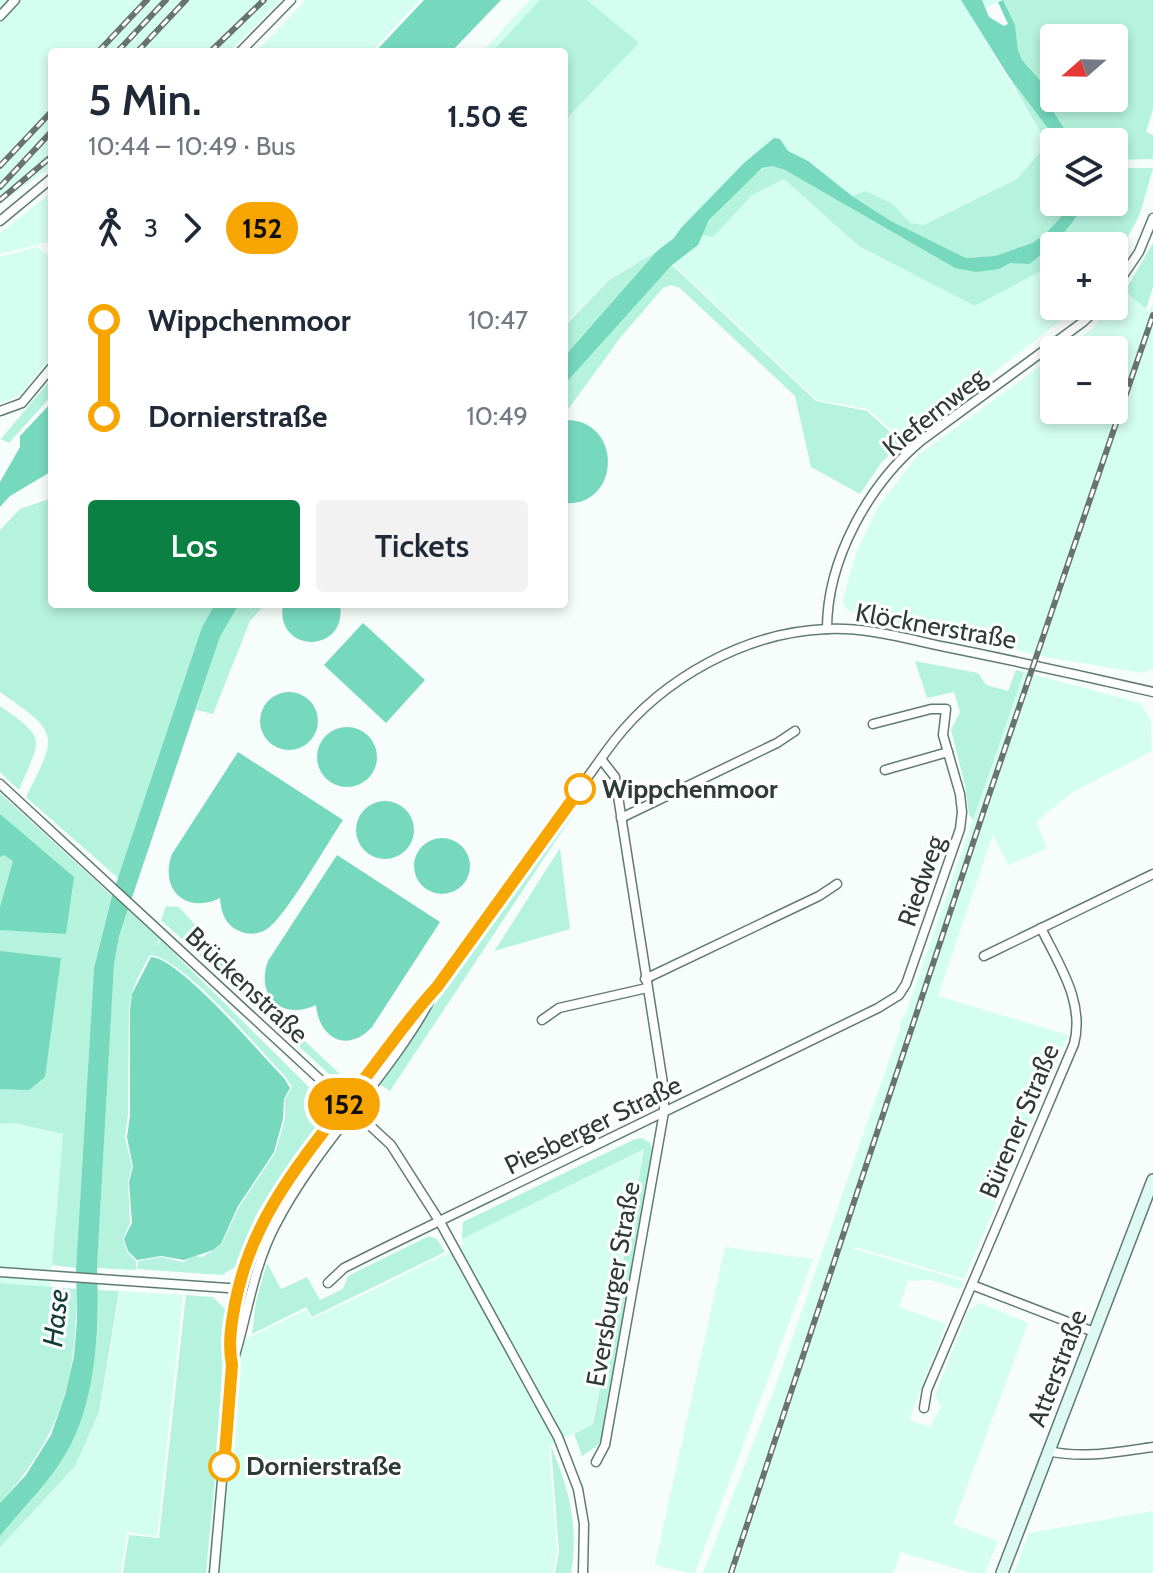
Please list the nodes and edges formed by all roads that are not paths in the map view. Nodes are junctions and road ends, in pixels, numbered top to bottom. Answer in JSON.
{"nodes":[{"id":1,"x":15,"y":0,"type":"edge"},
{"id":2,"x":291,"y":0,"type":"edge"},
{"id":3,"x":0,"y":16,"type":"edge"},
{"id":4,"x":244,"y":48,"type":"edge"},
{"id":5,"x":48,"y":181,"type":"edge"},
{"id":6,"x":1153,"y":218,"type":"edge"},
{"id":7,"x":0,"y":221,"type":"edge"},
{"id":8,"x":1128,"y":268,"type":"edge"},
{"id":9,"x":1085,"y":320,"type":"edge"},
{"id":10,"x":48,"y":372,"type":"edge"},
{"id":11,"x":0,"y":411,"type":"edge"},
{"id":12,"x":827,"y":629,"type":"junction"},
{"id":13,"x":1153,"y":692,"type":"edge"},
{"id":14,"x":873,"y":724,"type":"dead end"},
{"id":15,"x":795,"y":731,"type":"dead end"},
{"id":16,"x":948,"y":752,"type":"junction"},
{"id":17,"x":601,"y":759,"type":"junction"},
{"id":18,"x":885,"y":770,"type":"dead end"},
{"id":19,"x":0,"y":784,"type":"edge"},
{"id":20,"x":621,"y":818,"type":"junction"},
{"id":21,"x":1153,"y":874,"type":"edge"},
{"id":22,"x":837,"y":884,"type":"dead end"},
{"id":23,"x":1041,"y":928,"type":"junction"},
{"id":24,"x":984,"y":956,"type":"dead end"},
{"id":25,"x":646,"y":984,"type":"junction"},
{"id":26,"x":437,"y":987,"type":"junction"},
{"id":27,"x":878,"y":1008,"type":"joint"},
{"id":28,"x":542,"y":1020,"type":"dead end"},
{"id":29,"x":345,"y":1103,"type":"junction"},
{"id":30,"x":355,"y":1111,"type":"junction"},
{"id":31,"x":664,"y":1112,"type":"junction"},
{"id":32,"x":1153,"y":1180,"type":"edge"},
{"id":33,"x":440,"y":1222,"type":"junction"},
{"id":34,"x":0,"y":1272,"type":"edge"},
{"id":35,"x":328,"y":1283,"type":"dead end"},
{"id":36,"x":972,"y":1285,"type":"junction"},
{"id":37,"x":238,"y":1288,"type":"junction"},
{"id":38,"x":250,"y":1290,"type":"junction"},
{"id":39,"x":1094,"y":1332,"type":"junction"},
{"id":40,"x":232,"y":1365,"type":"junction"},
{"id":41,"x":924,"y":1408,"type":"dead end"},
{"id":42,"x":1153,"y":1447,"type":"edge"},
{"id":43,"x":1048,"y":1451,"type":"junction"},
{"id":44,"x":596,"y":1462,"type":"dead end"},
{"id":45,"x":214,"y":1573,"type":"edge"},
{"id":46,"x":583,"y":1573,"type":"edge"},
{"id":47,"x":1002,"y":1573,"type":"edge"}],
"edges":[{"from":1,"to":3,"type":"street"},
{"from":2,"to":4,"type":"street"},
{"from":5,"to":7,"type":"street"},
{"from":6,"to":8,"type":"street"},
{"from":9,"to":12,"type":"street","name":"Kiefernweg"},
{"from":10,"to":11,"type":"street"},
{"from":12,"to":13,"type":"street","name":"Klöcknerstraße"},
{"from":12,"to":17,"type":"street","name":"Klöcknerstraße"},
{"from":14,"to":16,"type":"street","name":"Riedweg"},
{"from":15,"to":20,"type":"street"},
{"from":16,"to":18,"type":"street"},
{"from":16,"to":27,"type":"street","name":"Riedweg"},
{"from":17,"to":20,"type":"street"},
{"from":17,"to":26,"type":"street","name":"Klöcknerstraße"},
{"from":19,"to":29,"type":"street","name":"Brückenstraße"},
{"from":20,"to":25,"type":"street"},
{"from":21,"to":23,"type":"street"},
{"from":22,"to":25,"type":"street"},
{"from":23,"to":24,"type":"street"},
{"from":23,"to":36,"type":"street","name":"Bürener Straße"},
{"from":25,"to":28,"type":"street"},
{"from":25,"to":31,"type":"street"},
{"from":26,"to":29,"type":"street","name":"Klöcknerstraße"},
{"from":26,"to":30,"type":"street","name":"Klöcknerstraße"},
{"from":27,"to":31,"type":"street","name":"Piesberger Straße"},
{"from":29,"to":30,"type":"street","name":"Brückenstraße"},
{"from":29,"to":37,"type":"street","name":"Klöcknerstraße"},
{"from":30,"to":33,"type":"street","name":"Brückenstraße"},
{"from":30,"to":38,"type":"street","name":"Klöcknerstraße"},
{"from":31,"to":33,"type":"street","name":"Piesberger Straße"},
{"from":31,"to":44,"type":"street","name":"Eversburger Straße"},
{"from":32,"to":39,"type":"street","name":"Atterstraße"},
{"from":33,"to":35,"type":"street","name":"Piesberger Straße"},
{"from":33,"to":46,"type":"street","name":"Brückenstraße"},
{"from":34,"to":37,"type":"street"},
{"from":36,"to":39,"type":"street"},
{"from":36,"to":41,"type":"street","name":"Bürener Straße"},
{"from":37,"to":38,"type":"street"},
{"from":37,"to":40,"type":"street","name":"Klöcknerstraße"},
{"from":38,"to":40,"type":"street","name":"Klöcknerstraße"},
{"from":39,"to":43,"type":"street","name":"Atterstraße"},
{"from":40,"to":45,"type":"street","name":"Klöcknerstraße"},
{"from":42,"to":43,"type":"street"},
{"from":43,"to":47,"type":"street","name":"Atterstraße"}]}
